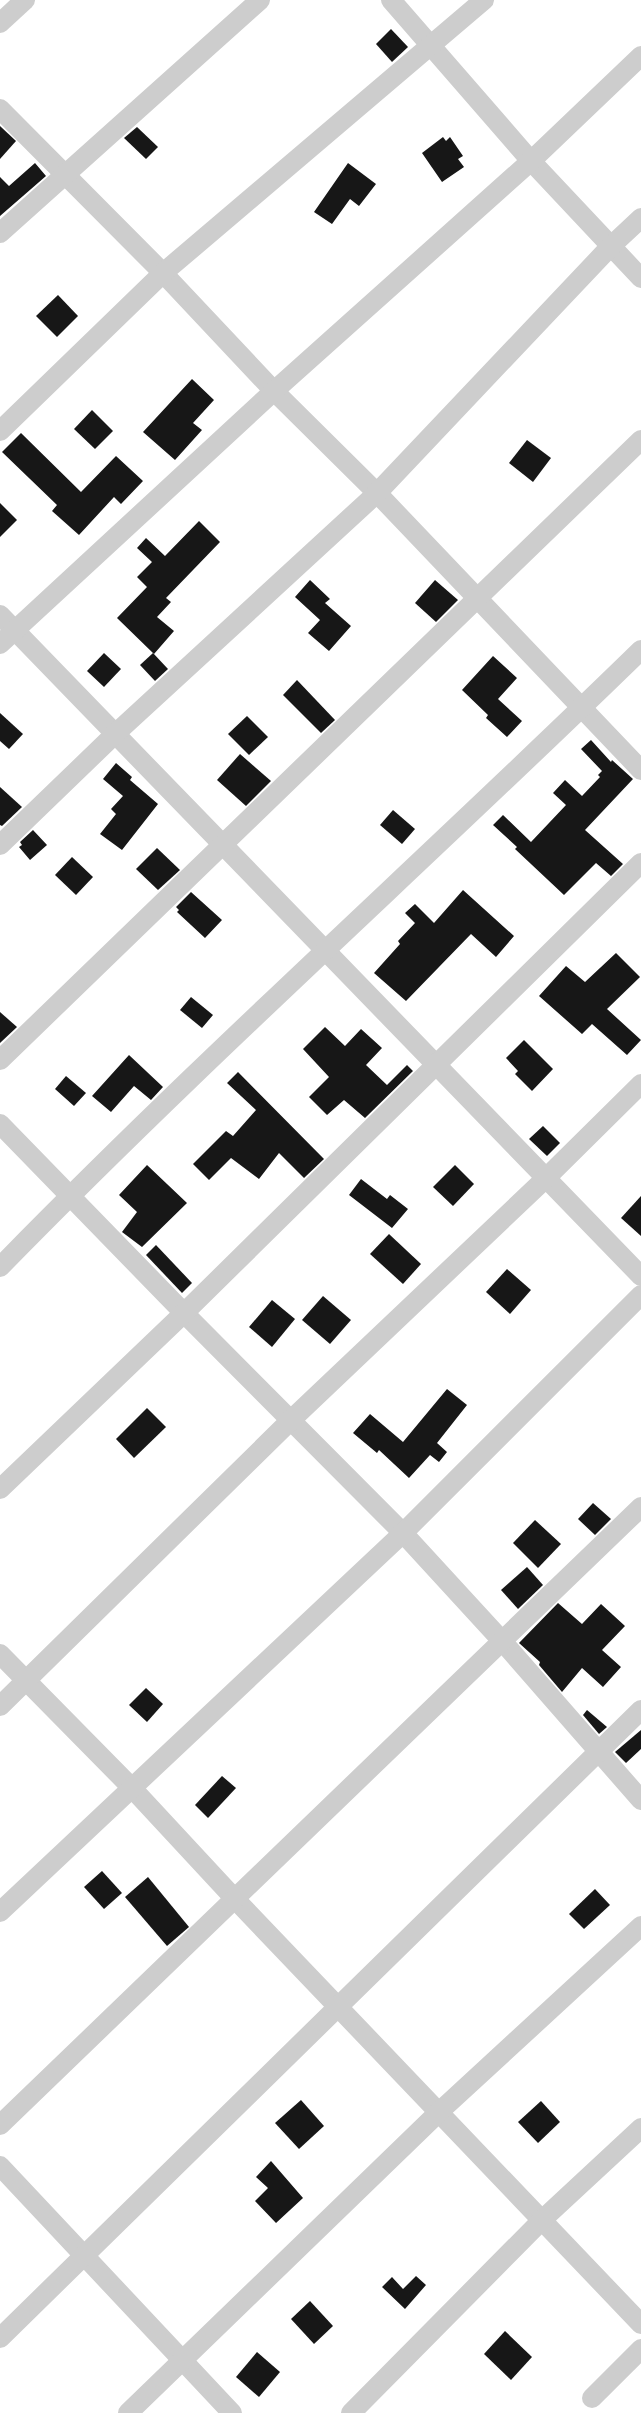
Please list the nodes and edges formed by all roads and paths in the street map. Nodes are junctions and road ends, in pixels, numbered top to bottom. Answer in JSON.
{"nodes":[{"id":1,"x":25,"y":0,"type":"edge"},
{"id":2,"x":260,"y":0,"type":"edge"},
{"id":3,"x":391,"y":0,"type":"edge"},
{"id":4,"x":484,"y":0,"type":"edge"},
{"id":5,"x":0,"y":23,"type":"edge"},
{"id":6,"x":431,"y":44,"type":"junction"},
{"id":7,"x":641,"y":56,"type":"edge"},
{"id":8,"x":0,"y":109,"type":"edge"},
{"id":9,"x":531,"y":161,"type":"junction"},
{"id":10,"x":66,"y":175,"type":"junction"},
{"id":11,"x":641,"y":218,"type":"edge"},
{"id":12,"x":0,"y":233,"type":"edge"},
{"id":13,"x":610,"y":246,"type":"junction"},
{"id":14,"x":163,"y":273,"type":"junction"},
{"id":15,"x":641,"y":278,"type":"edge"},
{"id":16,"x":274,"y":391,"type":"junction"},
{"id":17,"x":0,"y":431,"type":"edge"},
{"id":18,"x":641,"y":440,"type":"edge"},
{"id":19,"x":377,"y":493,"type":"junction"},
{"id":20,"x":478,"y":599,"type":"junction"},
{"id":21,"x":0,"y":615,"type":"edge"},
{"id":22,"x":15,"y":630,"type":"junction"},
{"id":23,"x":0,"y":644,"type":"edge"},
{"id":24,"x":641,"y":650,"type":"edge"},
{"id":25,"x":582,"y":708,"type":"junction"},
{"id":26,"x":115,"y":734,"type":"junction"},
{"id":27,"x":641,"y":770,"type":"edge"},
{"id":28,"x":222,"y":844,"type":"junction"},
{"id":29,"x":0,"y":845,"type":"edge"},
{"id":30,"x":641,"y":863,"type":"edge"},
{"id":31,"x":324,"y":950,"type":"junction"},
{"id":32,"x":0,"y":1060,"type":"edge"},
{"id":33,"x":436,"y":1065,"type":"junction"},
{"id":34,"x":641,"y":1084,"type":"edge"},
{"id":35,"x":0,"y":1124,"type":"edge"},
{"id":36,"x":546,"y":1178,"type":"junction"},
{"id":37,"x":69,"y":1196,"type":"junction"},
{"id":38,"x":0,"y":1267,"type":"edge"},
{"id":39,"x":641,"y":1276,"type":"edge"},
{"id":40,"x":641,"y":1295,"type":"edge"},
{"id":41,"x":184,"y":1313,"type":"junction"},
{"id":42,"x":290,"y":1421,"type":"junction"},
{"id":43,"x":0,"y":1489,"type":"edge"},
{"id":44,"x":641,"y":1507,"type":"edge"},
{"id":45,"x":403,"y":1533,"type":"junction"},
{"id":46,"x":503,"y":1642,"type":"junction"},
{"id":47,"x":0,"y":1654,"type":"edge"},
{"id":48,"x":26,"y":1681,"type":"junction"},
{"id":49,"x":0,"y":1706,"type":"edge"},
{"id":50,"x":641,"y":1710,"type":"edge"},
{"id":51,"x":599,"y":1752,"type":"junction"},
{"id":52,"x":131,"y":1787,"type":"junction"},
{"id":53,"x":641,"y":1800,"type":"edge"},
{"id":54,"x":234,"y":1898,"type":"junction"},
{"id":55,"x":0,"y":1912,"type":"edge"},
{"id":56,"x":641,"y":1926,"type":"edge"},
{"id":57,"x":337,"y":2006,"type":"junction"},
{"id":58,"x":439,"y":2112,"type":"junction"},
{"id":59,"x":0,"y":2125,"type":"edge"},
{"id":60,"x":641,"y":2128,"type":"edge"},
{"id":61,"x":0,"y":2166,"type":"edge"},
{"id":62,"x":542,"y":2220,"type":"junction"},
{"id":63,"x":85,"y":2257,"type":"junction"},
{"id":64,"x":641,"y":2324,"type":"edge"},
{"id":65,"x":0,"y":2338,"type":"edge"},
{"id":66,"x":641,"y":2349,"type":"edge"},
{"id":67,"x":182,"y":2361,"type":"junction"},
{"id":68,"x":592,"y":2398,"type":"dead end"},
{"id":69,"x":128,"y":2413,"type":"edge"},
{"id":70,"x":232,"y":2413,"type":"edge"},
{"id":71,"x":351,"y":2413,"type":"edge"}],
"edges":[{"from":1,"to":5,"type":"street"},
{"from":2,"to":10,"type":"street"},
{"from":3,"to":6,"type":"street"},
{"from":4,"to":6,"type":"street"},
{"from":6,"to":9,"type":"street"},
{"from":6,"to":14,"type":"street"},
{"from":7,"to":9,"type":"street"},
{"from":8,"to":10,"type":"street"},
{"from":9,"to":13,"type":"street"},
{"from":9,"to":16,"type":"street"},
{"from":10,"to":12,"type":"street"},
{"from":10,"to":14,"type":"street"},
{"from":11,"to":13,"type":"street"},
{"from":13,"to":15,"type":"street"},
{"from":13,"to":19,"type":"street"},
{"from":14,"to":16,"type":"street"},
{"from":14,"to":17,"type":"street"},
{"from":16,"to":19,"type":"street"},
{"from":16,"to":22,"type":"street"},
{"from":18,"to":20,"type":"street"},
{"from":19,"to":20,"type":"street"},
{"from":19,"to":26,"type":"street"},
{"from":20,"to":25,"type":"street"},
{"from":20,"to":28,"type":"street"},
{"from":21,"to":22,"type":"street"},
{"from":22,"to":23,"type":"street"},
{"from":22,"to":26,"type":"street"},
{"from":24,"to":25,"type":"street"},
{"from":25,"to":27,"type":"street"},
{"from":25,"to":31,"type":"street"},
{"from":26,"to":28,"type":"street"},
{"from":26,"to":29,"type":"street"},
{"from":28,"to":31,"type":"street"},
{"from":28,"to":32,"type":"street"},
{"from":30,"to":33,"type":"street"},
{"from":31,"to":33,"type":"street"},
{"from":31,"to":37,"type":"street"},
{"from":33,"to":36,"type":"street"},
{"from":33,"to":41,"type":"street"},
{"from":34,"to":36,"type":"street"},
{"from":35,"to":37,"type":"street"},
{"from":36,"to":39,"type":"street"},
{"from":36,"to":42,"type":"street"},
{"from":37,"to":38,"type":"street"},
{"from":37,"to":41,"type":"street"},
{"from":40,"to":45,"type":"street"},
{"from":41,"to":42,"type":"street"},
{"from":41,"to":43,"type":"street"},
{"from":42,"to":45,"type":"street"},
{"from":42,"to":48,"type":"street"},
{"from":44,"to":46,"type":"street"},
{"from":45,"to":46,"type":"street"},
{"from":45,"to":52,"type":"street"},
{"from":46,"to":51,"type":"street"},
{"from":46,"to":54,"type":"street"},
{"from":47,"to":48,"type":"street"},
{"from":48,"to":49,"type":"street"},
{"from":48,"to":52,"type":"street"},
{"from":50,"to":51,"type":"street"},
{"from":51,"to":53,"type":"street"},
{"from":51,"to":57,"type":"street"},
{"from":52,"to":54,"type":"street"},
{"from":52,"to":55,"type":"street"},
{"from":54,"to":57,"type":"street"},
{"from":54,"to":59,"type":"street"},
{"from":56,"to":58,"type":"street"},
{"from":57,"to":58,"type":"street"},
{"from":57,"to":63,"type":"street"},
{"from":58,"to":62,"type":"street"},
{"from":58,"to":67,"type":"street"},
{"from":60,"to":62,"type":"street"},
{"from":61,"to":63,"type":"street"},
{"from":62,"to":64,"type":"street"},
{"from":62,"to":71,"type":"street"},
{"from":63,"to":65,"type":"street"},
{"from":63,"to":67,"type":"street"},
{"from":66,"to":68,"type":"street"},
{"from":67,"to":69,"type":"street"},
{"from":67,"to":70,"type":"street"}]}
